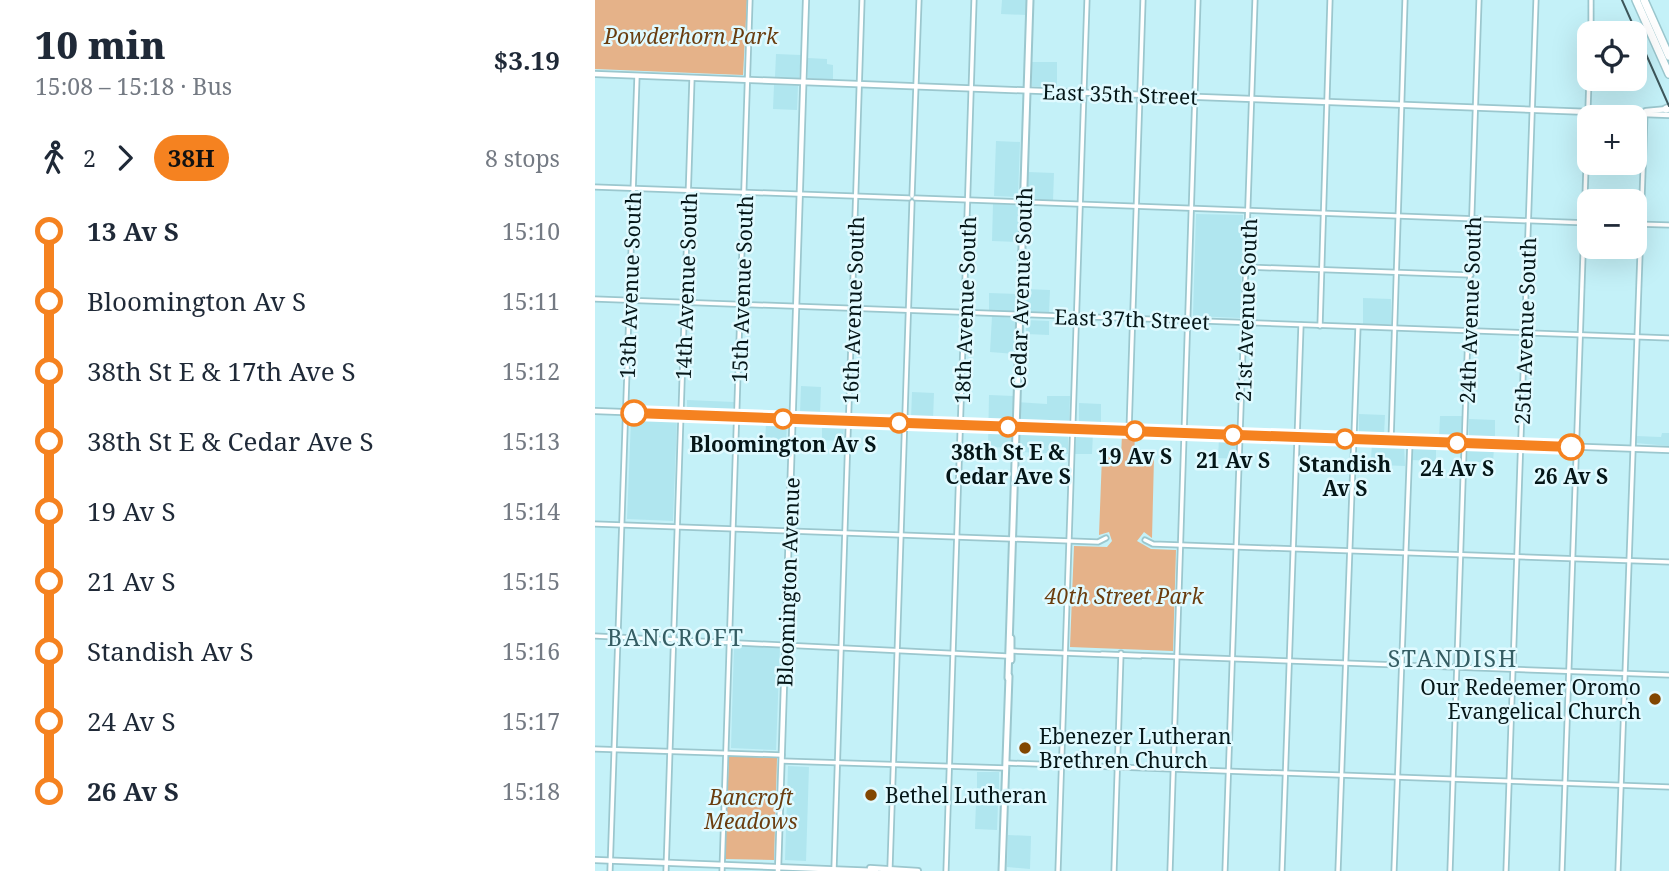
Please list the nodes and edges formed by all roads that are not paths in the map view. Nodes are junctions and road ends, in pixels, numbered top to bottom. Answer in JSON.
{"nodes":[{"id":1,"x":750,"y":0,"type":"edge"},
{"id":2,"x":806,"y":0,"type":"edge"},
{"id":3,"x":862,"y":0,"type":"edge"},
{"id":4,"x":919,"y":0,"type":"edge"},
{"id":5,"x":974,"y":0,"type":"edge"},
{"id":6,"x":1030,"y":0,"type":"edge"},
{"id":7,"x":1087,"y":0,"type":"edge"},
{"id":8,"x":1143,"y":0,"type":"edge"},
{"id":9,"x":1198,"y":0,"type":"edge"},
{"id":10,"x":1255,"y":0,"type":"edge"},
{"id":11,"x":1330,"y":0,"type":"edge"},
{"id":12,"x":1405,"y":0,"type":"edge"},
{"id":13,"x":1479,"y":0,"type":"edge"},
{"id":14,"x":1536,"y":0,"type":"edge"},
{"id":15,"x":1591,"y":0,"type":"edge"},
{"id":16,"x":1636,"y":0,"type":"edge"},
{"id":17,"x":1644,"y":0,"type":"edge"},
{"id":18,"x":1591,"y":21,"type":"edge"},
{"id":19,"x":1669,"y":56,"type":"edge"},
{"id":20,"x":595,"y":74,"type":"edge"},
{"id":21,"x":1669,"y":74,"type":"edge"},
{"id":22,"x":637,"y":76,"type":"junction"},
{"id":23,"x":692,"y":78,"type":"junction"},
{"id":24,"x":748,"y":80,"type":"junction"},
{"id":25,"x":804,"y":82,"type":"junction"},
{"id":26,"x":860,"y":84,"type":"junction"},
{"id":27,"x":916,"y":86,"type":"junction"},
{"id":28,"x":971,"y":88,"type":"junction"},
{"id":29,"x":1027,"y":90,"type":"junction"},
{"id":30,"x":1084,"y":92,"type":"junction"},
{"id":31,"x":1140,"y":94,"type":"junction"},
{"id":32,"x":1195,"y":96,"type":"junction"},
{"id":33,"x":1252,"y":98,"type":"junction"},
{"id":34,"x":1327,"y":101,"type":"junction"},
{"id":35,"x":1402,"y":104,"type":"junction"},
{"id":36,"x":1476,"y":106,"type":"junction"},
{"id":37,"x":1532,"y":108,"type":"junction"},
{"id":38,"x":1577,"y":110,"type":"edge"},
{"id":39,"x":1668,"y":110,"type":"edge"},
{"id":40,"x":1647,"y":111,"type":"edge"},
{"id":41,"x":595,"y":187,"type":"edge"},
{"id":42,"x":633,"y":188,"type":"junction"},
{"id":43,"x":689,"y":190,"type":"junction"},
{"id":44,"x":745,"y":192,"type":"junction"},
{"id":45,"x":801,"y":195,"type":"junction"},
{"id":46,"x":857,"y":196,"type":"junction"},
{"id":47,"x":912,"y":199,"type":"junction"},
{"id":48,"x":968,"y":200,"type":"junction"},
{"id":49,"x":1024,"y":203,"type":"junction"},
{"id":50,"x":1081,"y":205,"type":"junction"},
{"id":51,"x":1136,"y":206,"type":"junction"},
{"id":52,"x":1191,"y":208,"type":"junction"},
{"id":53,"x":1249,"y":211,"type":"junction"},
{"id":54,"x":1324,"y":213,"type":"junction"},
{"id":55,"x":1398,"y":216,"type":"junction"},
{"id":56,"x":1473,"y":218,"type":"junction"},
{"id":57,"x":1529,"y":220,"type":"junction"},
{"id":58,"x":1577,"y":222,"type":"edge"},
{"id":59,"x":1647,"y":224,"type":"edge"},
{"id":60,"x":1669,"y":225,"type":"edge"},
{"id":61,"x":1585,"y":259,"type":"edge"},
{"id":62,"x":1640,"y":259,"type":"edge"},
{"id":63,"x":1247,"y":267,"type":"junction"},
{"id":64,"x":1321,"y":270,"type":"junction"},
{"id":65,"x":1396,"y":272,"type":"junction"},
{"id":66,"x":1471,"y":275,"type":"junction"},
{"id":67,"x":595,"y":299,"type":"edge"},
{"id":68,"x":630,"y":300,"type":"junction"},
{"id":69,"x":686,"y":303,"type":"junction"},
{"id":70,"x":741,"y":304,"type":"junction"},
{"id":71,"x":797,"y":306,"type":"junction"},
{"id":72,"x":853,"y":309,"type":"junction"},
{"id":73,"x":909,"y":311,"type":"junction"},
{"id":74,"x":965,"y":313,"type":"junction"},
{"id":75,"x":1020,"y":315,"type":"junction"},
{"id":76,"x":1077,"y":317,"type":"junction"},
{"id":77,"x":1133,"y":319,"type":"junction"},
{"id":78,"x":1189,"y":321,"type":"junction"},
{"id":79,"x":1245,"y":323,"type":"junction"},
{"id":80,"x":1301,"y":325,"type":"junction"},
{"id":81,"x":1320,"y":326,"type":"junction"},
{"id":82,"x":1358,"y":327,"type":"junction"},
{"id":83,"x":1394,"y":328,"type":"junction"},
{"id":84,"x":1469,"y":331,"type":"junction"},
{"id":85,"x":1525,"y":333,"type":"junction"},
{"id":86,"x":1581,"y":334,"type":"junction"},
{"id":87,"x":1637,"y":337,"type":"junction"},
{"id":88,"x":1669,"y":338,"type":"edge"},
{"id":89,"x":595,"y":411,"type":"edge"},
{"id":90,"x":626,"y":413,"type":"junction"},
{"id":91,"x":682,"y":415,"type":"junction"},
{"id":92,"x":738,"y":417,"type":"junction"},
{"id":93,"x":794,"y":419,"type":"junction"},
{"id":94,"x":850,"y":421,"type":"junction"},
{"id":95,"x":905,"y":424,"type":"junction"},
{"id":96,"x":961,"y":425,"type":"junction"},
{"id":97,"x":1017,"y":427,"type":"junction"},
{"id":98,"x":1074,"y":429,"type":"junction"},
{"id":99,"x":1129,"y":431,"type":"junction"},
{"id":100,"x":1185,"y":433,"type":"junction"},
{"id":101,"x":1241,"y":435,"type":"junction"},
{"id":102,"x":1297,"y":437,"type":"junction"},
{"id":103,"x":1353,"y":439,"type":"junction"},
{"id":104,"x":1391,"y":441,"type":"junction"},
{"id":105,"x":1410,"y":442,"type":"junction"},
{"id":106,"x":1466,"y":444,"type":"junction"},
{"id":107,"x":1522,"y":445,"type":"junction"},
{"id":108,"x":1578,"y":447,"type":"junction"},
{"id":109,"x":1633,"y":449,"type":"junction"},
{"id":110,"x":1669,"y":450,"type":"edge"},
{"id":111,"x":595,"y":524,"type":"edge"},
{"id":112,"x":623,"y":525,"type":"junction"},
{"id":113,"x":678,"y":527,"type":"junction"},
{"id":114,"x":734,"y":529,"type":"junction"},
{"id":115,"x":790,"y":532,"type":"junction"},
{"id":116,"x":846,"y":535,"type":"junction"},
{"id":117,"x":902,"y":537,"type":"junction"},
{"id":118,"x":1106,"y":538,"type":"dead end"},
{"id":119,"x":958,"y":539,"type":"junction"},
{"id":120,"x":1013,"y":540,"type":"junction"},
{"id":121,"x":1145,"y":540,"type":"dead end"},
{"id":122,"x":1069,"y":541,"type":"junction"},
{"id":123,"x":1181,"y":545,"type":"junction"},
{"id":124,"x":1237,"y":547,"type":"junction"},
{"id":125,"x":1293,"y":549,"type":"junction"},
{"id":126,"x":1350,"y":551,"type":"junction"},
{"id":127,"x":1406,"y":553,"type":"junction"},
{"id":128,"x":1462,"y":556,"type":"junction"},
{"id":129,"x":1517,"y":557,"type":"junction"},
{"id":130,"x":1573,"y":559,"type":"junction"},
{"id":131,"x":1630,"y":561,"type":"junction"},
{"id":132,"x":1669,"y":562,"type":"edge"},
{"id":133,"x":595,"y":636,"type":"edge"},
{"id":134,"x":618,"y":636,"type":"junction"},
{"id":135,"x":674,"y":639,"type":"junction"},
{"id":136,"x":730,"y":641,"type":"junction"},
{"id":137,"x":786,"y":645,"type":"junction"},
{"id":138,"x":842,"y":649,"type":"junction"},
{"id":139,"x":898,"y":651,"type":"junction"},
{"id":140,"x":953,"y":653,"type":"junction"},
{"id":141,"x":1065,"y":653,"type":"junction"},
{"id":142,"x":1009,"y":654,"type":"junction"},
{"id":143,"x":1121,"y":655,"type":"junction"},
{"id":144,"x":1178,"y":657,"type":"junction"},
{"id":145,"x":1234,"y":659,"type":"junction"},
{"id":146,"x":1289,"y":661,"type":"junction"},
{"id":147,"x":1346,"y":663,"type":"junction"},
{"id":148,"x":1401,"y":666,"type":"junction"},
{"id":149,"x":1457,"y":667,"type":"junction"},
{"id":150,"x":1514,"y":669,"type":"junction"},
{"id":151,"x":1569,"y":671,"type":"junction"},
{"id":152,"x":1626,"y":674,"type":"junction"},
{"id":153,"x":1669,"y":675,"type":"edge"},
{"id":154,"x":595,"y":748,"type":"edge"},
{"id":155,"x":614,"y":749,"type":"junction"},
{"id":156,"x":670,"y":751,"type":"junction"},
{"id":157,"x":726,"y":753,"type":"junction"},
{"id":158,"x":782,"y":758,"type":"junction"},
{"id":159,"x":838,"y":763,"type":"junction"},
{"id":160,"x":893,"y":765,"type":"junction"},
{"id":161,"x":1061,"y":765,"type":"junction"},
{"id":162,"x":950,"y":766,"type":"junction"},
{"id":163,"x":1006,"y":766,"type":"junction"},
{"id":164,"x":1118,"y":767,"type":"junction"},
{"id":165,"x":1173,"y":769,"type":"junction"},
{"id":166,"x":1230,"y":771,"type":"junction"},
{"id":167,"x":1285,"y":773,"type":"junction"},
{"id":168,"x":1341,"y":775,"type":"junction"},
{"id":169,"x":1397,"y":778,"type":"junction"},
{"id":170,"x":1453,"y":780,"type":"junction"},
{"id":171,"x":1509,"y":782,"type":"junction"},
{"id":172,"x":1565,"y":784,"type":"junction"},
{"id":173,"x":1622,"y":786,"type":"junction"},
{"id":174,"x":1669,"y":787,"type":"edge"},
{"id":175,"x":595,"y":860,"type":"edge"},
{"id":176,"x":610,"y":860,"type":"junction"},
{"id":177,"x":666,"y":862,"type":"junction"},
{"id":178,"x":722,"y":864,"type":"junction"},
{"id":179,"x":890,"y":867,"type":"junction"},
{"id":180,"x":778,"y":869,"type":"edge"},
{"id":181,"x":861,"y":869,"type":"junction"},
{"id":182,"x":834,"y":870,"type":"edge"},
{"id":183,"x":610,"y":871,"type":"edge"},
{"id":184,"x":666,"y":871,"type":"edge"},
{"id":185,"x":722,"y":871,"type":"edge"},
{"id":186,"x":876,"y":871,"type":"edge"},
{"id":187,"x":918,"y":871,"type":"edge"},
{"id":188,"x":947,"y":871,"type":"edge"},
{"id":189,"x":1002,"y":871,"type":"edge"},
{"id":190,"x":1058,"y":871,"type":"edge"},
{"id":191,"x":1114,"y":871,"type":"edge"},
{"id":192,"x":1170,"y":871,"type":"edge"},
{"id":193,"x":1226,"y":871,"type":"edge"},
{"id":194,"x":1282,"y":871,"type":"edge"},
{"id":195,"x":1338,"y":871,"type":"edge"},
{"id":196,"x":1394,"y":871,"type":"edge"},
{"id":197,"x":1450,"y":871,"type":"edge"},
{"id":198,"x":1506,"y":871,"type":"edge"},
{"id":199,"x":1562,"y":871,"type":"edge"},
{"id":200,"x":1618,"y":871,"type":"edge"}],
"edges":[{"from":1,"to":24,"type":"street","name":"15th Avenue South"},
{"from":2,"to":25,"type":"street","name":"Bloomington Avenue"},
{"from":3,"to":26,"type":"street","name":"16th Avenue South"},
{"from":4,"to":27,"type":"street"},
{"from":5,"to":28,"type":"street","name":"18th Avenue South"},
{"from":6,"to":29,"type":"main road","name":"Cedar Avenue South"},
{"from":7,"to":30,"type":"street"},
{"from":8,"to":31,"type":"street"},
{"from":9,"to":32,"type":"street"},
{"from":10,"to":33,"type":"street","name":"21st Avenue South"},
{"from":11,"to":34,"type":"street"},
{"from":12,"to":35,"type":"street"},
{"from":13,"to":36,"type":"street","name":"24th Avenue South"},
{"from":14,"to":37,"type":"street","name":"25th Avenue South"},
{"from":15,"to":18,"type":"street"},
{"from":16,"to":21,"type":"highway"},
{"from":17,"to":19,"type":"highway"},
{"from":20,"to":22,"type":"street","name":"East 35th Street"},
{"from":22,"to":23,"type":"street","name":"East 35th Street"},
{"from":22,"to":42,"type":"street","name":"13th Avenue South"},
{"from":23,"to":24,"type":"street","name":"East 35th Street"},
{"from":23,"to":43,"type":"street","name":"14th Avenue South"},
{"from":24,"to":25,"type":"street","name":"East 35th Street"},
{"from":24,"to":44,"type":"street","name":"15th Avenue South"},
{"from":25,"to":26,"type":"street","name":"East 35th Street"},
{"from":25,"to":45,"type":"street","name":"Bloomington Avenue"},
{"from":26,"to":27,"type":"street","name":"East 35th Street"},
{"from":26,"to":46,"type":"street","name":"16th Avenue South"},
{"from":27,"to":28,"type":"street","name":"East 35th Street"},
{"from":27,"to":47,"type":"street"},
{"from":28,"to":29,"type":"street","name":"East 35th Street"},
{"from":28,"to":48,"type":"street","name":"18th Avenue South"},
{"from":29,"to":30,"type":"street","name":"East 35th Street"},
{"from":29,"to":49,"type":"main road","name":"Cedar Avenue South"},
{"from":30,"to":31,"type":"street","name":"East 35th Street"},
{"from":30,"to":50,"type":"street"},
{"from":31,"to":32,"type":"street","name":"East 35th Street"},
{"from":31,"to":51,"type":"street"},
{"from":32,"to":33,"type":"street","name":"East 35th Street"},
{"from":32,"to":52,"type":"street"},
{"from":33,"to":34,"type":"street","name":"East 35th Street"},
{"from":33,"to":53,"type":"street","name":"21st Avenue South"},
{"from":34,"to":35,"type":"street","name":"East 35th Street"},
{"from":34,"to":54,"type":"street"},
{"from":35,"to":36,"type":"street","name":"East 35th Street"},
{"from":35,"to":55,"type":"street"},
{"from":36,"to":37,"type":"street","name":"East 35th Street"},
{"from":36,"to":56,"type":"street","name":"24th Avenue South"},
{"from":37,"to":38,"type":"street","name":"East 35th Street"},
{"from":37,"to":57,"type":"street","name":"25th Avenue South"},
{"from":39,"to":40,"type":"street","name":"East 35th Street"},
{"from":41,"to":42,"type":"street"},
{"from":42,"to":43,"type":"street"},
{"from":42,"to":68,"type":"street","name":"13th Avenue South"},
{"from":43,"to":44,"type":"street"},
{"from":43,"to":69,"type":"street","name":"14th Avenue South"},
{"from":44,"to":45,"type":"street"},
{"from":44,"to":70,"type":"street","name":"15th Avenue South"},
{"from":45,"to":46,"type":"street"},
{"from":45,"to":71,"type":"street","name":"Bloomington Avenue"},
{"from":46,"to":47,"type":"street"},
{"from":46,"to":72,"type":"street","name":"16th Avenue South"},
{"from":47,"to":48,"type":"street"},
{"from":47,"to":73,"type":"street"},
{"from":48,"to":49,"type":"street"},
{"from":48,"to":74,"type":"street","name":"18th Avenue South"},
{"from":49,"to":50,"type":"street"},
{"from":49,"to":75,"type":"main road","name":"Cedar Avenue South"},
{"from":50,"to":51,"type":"street"},
{"from":50,"to":76,"type":"street"},
{"from":51,"to":52,"type":"street"},
{"from":51,"to":77,"type":"street"},
{"from":52,"to":53,"type":"street"},
{"from":52,"to":78,"type":"street"},
{"from":53,"to":54,"type":"street"},
{"from":53,"to":63,"type":"street","name":"21st Avenue South"},
{"from":54,"to":55,"type":"street"},
{"from":54,"to":64,"type":"street"},
{"from":55,"to":56,"type":"street"},
{"from":55,"to":65,"type":"street"},
{"from":56,"to":57,"type":"street"},
{"from":56,"to":66,"type":"street","name":"24th Avenue South"},
{"from":57,"to":58,"type":"street"},
{"from":57,"to":85,"type":"street","name":"25th Avenue South"},
{"from":59,"to":60,"type":"street"},
{"from":61,"to":86,"type":"street"},
{"from":62,"to":87,"type":"street"},
{"from":63,"to":64,"type":"street"},
{"from":63,"to":79,"type":"street","name":"21st Avenue South"},
{"from":64,"to":65,"type":"street"},
{"from":64,"to":81,"type":"street"},
{"from":65,"to":66,"type":"street"},
{"from":65,"to":83,"type":"street"},
{"from":66,"to":84,"type":"street","name":"24th Avenue South"},
{"from":67,"to":68,"type":"street","name":"East 37th Street"},
{"from":68,"to":69,"type":"street","name":"East 37th Street"},
{"from":68,"to":90,"type":"street","name":"13th Avenue South"},
{"from":69,"to":70,"type":"street","name":"East 37th Street"},
{"from":69,"to":91,"type":"street","name":"14th Avenue South"},
{"from":70,"to":71,"type":"street","name":"East 37th Street"},
{"from":70,"to":92,"type":"street","name":"15th Avenue South"},
{"from":71,"to":72,"type":"street","name":"East 37th Street"},
{"from":71,"to":93,"type":"street","name":"Bloomington Avenue"},
{"from":72,"to":73,"type":"street","name":"East 37th Street"},
{"from":72,"to":94,"type":"street","name":"16th Avenue South"},
{"from":73,"to":74,"type":"street","name":"East 37th Street"},
{"from":73,"to":95,"type":"street"},
{"from":74,"to":75,"type":"street","name":"East 37th Street"},
{"from":74,"to":96,"type":"street","name":"18th Avenue South"},
{"from":75,"to":76,"type":"street","name":"East 37th Street"},
{"from":75,"to":97,"type":"main road","name":"Cedar Avenue South"},
{"from":76,"to":77,"type":"street","name":"East 37th Street"},
{"from":76,"to":98,"type":"street"},
{"from":77,"to":78,"type":"street","name":"East 37th Street"},
{"from":77,"to":99,"type":"street"},
{"from":78,"to":79,"type":"street","name":"East 37th Street"},
{"from":78,"to":100,"type":"street"},
{"from":79,"to":80,"type":"street","name":"East 37th Street"},
{"from":79,"to":101,"type":"street","name":"21st Avenue South"},
{"from":80,"to":81,"type":"street","name":"East 37th Street"},
{"from":80,"to":102,"type":"street"},
{"from":81,"to":82,"type":"street","name":"East 37th Street"},
{"from":82,"to":83,"type":"street","name":"East 37th Street"},
{"from":82,"to":103,"type":"street"},
{"from":83,"to":84,"type":"street","name":"East 37th Street"},
{"from":83,"to":104,"type":"street"},
{"from":84,"to":85,"type":"street","name":"East 37th Street"},
{"from":84,"to":106,"type":"street","name":"24th Avenue South"},
{"from":85,"to":86,"type":"street","name":"East 37th Street"},
{"from":85,"to":107,"type":"street","name":"25th Avenue South"},
{"from":86,"to":87,"type":"street","name":"East 37th Street"},
{"from":86,"to":108,"type":"street"},
{"from":87,"to":88,"type":"street","name":"East 37th Street"},
{"from":87,"to":109,"type":"street"},
{"from":89,"to":90,"type":"street"},
{"from":90,"to":91,"type":"street"},
{"from":90,"to":112,"type":"street","name":"13th Avenue South"},
{"from":91,"to":92,"type":"street"},
{"from":91,"to":113,"type":"street","name":"14th Avenue South"},
{"from":92,"to":93,"type":"street"},
{"from":92,"to":114,"type":"street","name":"15th Avenue South"},
{"from":93,"to":94,"type":"street"},
{"from":93,"to":115,"type":"street","name":"Bloomington Avenue"},
{"from":94,"to":95,"type":"street"},
{"from":94,"to":116,"type":"street","name":"16th Avenue South"},
{"from":95,"to":96,"type":"street"},
{"from":95,"to":117,"type":"street"},
{"from":96,"to":97,"type":"street"},
{"from":96,"to":119,"type":"street","name":"18th Avenue South"},
{"from":97,"to":98,"type":"street"},
{"from":97,"to":120,"type":"main road","name":"Cedar Avenue South"},
{"from":98,"to":99,"type":"street"},
{"from":98,"to":122,"type":"street"},
{"from":99,"to":100,"type":"street"},
{"from":100,"to":101,"type":"street"},
{"from":100,"to":123,"type":"street"},
{"from":101,"to":102,"type":"street"},
{"from":101,"to":124,"type":"street","name":"21st Avenue South"},
{"from":102,"to":103,"type":"street"},
{"from":102,"to":125,"type":"street"},
{"from":103,"to":104,"type":"street"},
{"from":103,"to":126,"type":"street"},
{"from":104,"to":105,"type":"street"},
{"from":105,"to":106,"type":"street"},
{"from":105,"to":127,"type":"street"},
{"from":106,"to":107,"type":"street"},
{"from":106,"to":128,"type":"street","name":"24th Avenue South"},
{"from":107,"to":108,"type":"street"},
{"from":107,"to":129,"type":"street","name":"25th Avenue South"},
{"from":108,"to":109,"type":"street"},
{"from":108,"to":130,"type":"street"},
{"from":109,"to":110,"type":"street"},
{"from":109,"to":131,"type":"street"},
{"from":111,"to":112,"type":"street"},
{"from":112,"to":113,"type":"street"},
{"from":112,"to":134,"type":"street","name":"13th Avenue South"},
{"from":113,"to":114,"type":"street"},
{"from":113,"to":135,"type":"street","name":"14th Avenue South"},
{"from":114,"to":115,"type":"street"},
{"from":114,"to":136,"type":"street","name":"15th Avenue South"},
{"from":115,"to":116,"type":"street"},
{"from":115,"to":137,"type":"street","name":"Bloomington Avenue"},
{"from":116,"to":117,"type":"street"},
{"from":116,"to":138,"type":"street","name":"16th Avenue South"},
{"from":117,"to":119,"type":"street"},
{"from":117,"to":139,"type":"street"},
{"from":118,"to":122,"type":"street"},
{"from":119,"to":120,"type":"street"},
{"from":119,"to":140,"type":"street","name":"18th Avenue South"},
{"from":120,"to":122,"type":"street"},
{"from":120,"to":142,"type":"main road","name":"Cedar Avenue South"},
{"from":121,"to":123,"type":"street"},
{"from":122,"to":141,"type":"street"},
{"from":123,"to":124,"type":"street"},
{"from":123,"to":144,"type":"street"},
{"from":124,"to":125,"type":"street"},
{"from":124,"to":145,"type":"street","name":"21st Avenue South"},
{"from":125,"to":126,"type":"street"},
{"from":125,"to":146,"type":"street"},
{"from":126,"to":127,"type":"street"},
{"from":126,"to":147,"type":"street"},
{"from":127,"to":128,"type":"street"},
{"from":127,"to":148,"type":"street"},
{"from":128,"to":129,"type":"street"},
{"from":128,"to":149,"type":"street","name":"24th Avenue South"},
{"from":129,"to":130,"type":"street"},
{"from":129,"to":150,"type":"street","name":"25th Avenue South"},
{"from":130,"to":131,"type":"street"},
{"from":130,"to":151,"type":"street"},
{"from":131,"to":132,"type":"street"},
{"from":131,"to":152,"type":"street"},
{"from":133,"to":134,"type":"street"},
{"from":134,"to":135,"type":"street"},
{"from":134,"to":155,"type":"street","name":"13th Avenue South"},
{"from":135,"to":136,"type":"street"},
{"from":135,"to":156,"type":"street","name":"14th Avenue South"},
{"from":136,"to":137,"type":"street"},
{"from":136,"to":157,"type":"street","name":"15th Avenue South"},
{"from":137,"to":138,"type":"street"},
{"from":137,"to":158,"type":"street","name":"Bloomington Avenue"},
{"from":138,"to":139,"type":"street"},
{"from":138,"to":159,"type":"street","name":"16th Avenue South"},
{"from":139,"to":140,"type":"street"},
{"from":139,"to":160,"type":"street"},
{"from":140,"to":142,"type":"street"},
{"from":140,"to":162,"type":"street","name":"18th Avenue South"},
{"from":141,"to":142,"type":"street"},
{"from":141,"to":143,"type":"street"},
{"from":141,"to":161,"type":"street"},
{"from":142,"to":163,"type":"main road","name":"Cedar Avenue South"},
{"from":143,"to":144,"type":"street"},
{"from":143,"to":164,"type":"street"},
{"from":144,"to":145,"type":"street"},
{"from":144,"to":165,"type":"street"},
{"from":145,"to":146,"type":"street"},
{"from":145,"to":166,"type":"street","name":"21st Avenue South"},
{"from":146,"to":147,"type":"street"},
{"from":146,"to":167,"type":"street"},
{"from":147,"to":148,"type":"street"},
{"from":147,"to":168,"type":"street"},
{"from":148,"to":149,"type":"street"},
{"from":148,"to":169,"type":"street"},
{"from":149,"to":150,"type":"street"},
{"from":149,"to":170,"type":"street","name":"24th Avenue South"},
{"from":150,"to":151,"type":"street"},
{"from":150,"to":171,"type":"street","name":"25th Avenue South"},
{"from":151,"to":152,"type":"street"},
{"from":151,"to":172,"type":"street"},
{"from":152,"to":153,"type":"street"},
{"from":152,"to":173,"type":"street"},
{"from":154,"to":155,"type":"street"},
{"from":155,"to":156,"type":"street"},
{"from":155,"to":176,"type":"street","name":"13th Avenue South"},
{"from":156,"to":157,"type":"street"},
{"from":156,"to":177,"type":"street","name":"14th Avenue South"},
{"from":157,"to":158,"type":"street"},
{"from":157,"to":178,"type":"street","name":"15th Avenue South"},
{"from":158,"to":159,"type":"street"},
{"from":158,"to":180,"type":"street","name":"Bloomington Avenue"},
{"from":159,"to":160,"type":"street"},
{"from":159,"to":182,"type":"street","name":"16th Avenue South"},
{"from":160,"to":162,"type":"street"},
{"from":160,"to":179,"type":"street"},
{"from":161,"to":163,"type":"street"},
{"from":161,"to":164,"type":"street"},
{"from":161,"to":190,"type":"street"},
{"from":162,"to":163,"type":"street"},
{"from":162,"to":188,"type":"street","name":"18th Avenue South"},
{"from":163,"to":189,"type":"main road","name":"Cedar Avenue South"},
{"from":164,"to":165,"type":"street"},
{"from":164,"to":191,"type":"street"},
{"from":165,"to":166,"type":"street"},
{"from":165,"to":192,"type":"street"},
{"from":166,"to":167,"type":"street"},
{"from":166,"to":193,"type":"street","name":"21st Avenue South"},
{"from":167,"to":168,"type":"street"},
{"from":167,"to":194,"type":"street"},
{"from":168,"to":169,"type":"street"},
{"from":168,"to":195,"type":"street"},
{"from":169,"to":170,"type":"street"},
{"from":169,"to":196,"type":"street"},
{"from":170,"to":171,"type":"street"},
{"from":170,"to":197,"type":"street","name":"24th Avenue South"},
{"from":171,"to":172,"type":"street"},
{"from":171,"to":198,"type":"street","name":"25th Avenue South"},
{"from":172,"to":173,"type":"street"},
{"from":172,"to":199,"type":"street"},
{"from":173,"to":174,"type":"street"},
{"from":173,"to":200,"type":"street"},
{"from":175,"to":176,"type":"street"},
{"from":176,"to":177,"type":"street"},
{"from":176,"to":183,"type":"street","name":"13th Avenue South"},
{"from":177,"to":178,"type":"street"},
{"from":177,"to":184,"type":"street","name":"14th Avenue South"},
{"from":178,"to":180,"type":"street"},
{"from":178,"to":185,"type":"street","name":"15th Avenue South"},
{"from":179,"to":181,"type":"street"},
{"from":179,"to":187,"type":"street"},
{"from":180,"to":182,"type":"street"},
{"from":181,"to":182,"type":"street"},
{"from":181,"to":186,"type":"street"}]}
